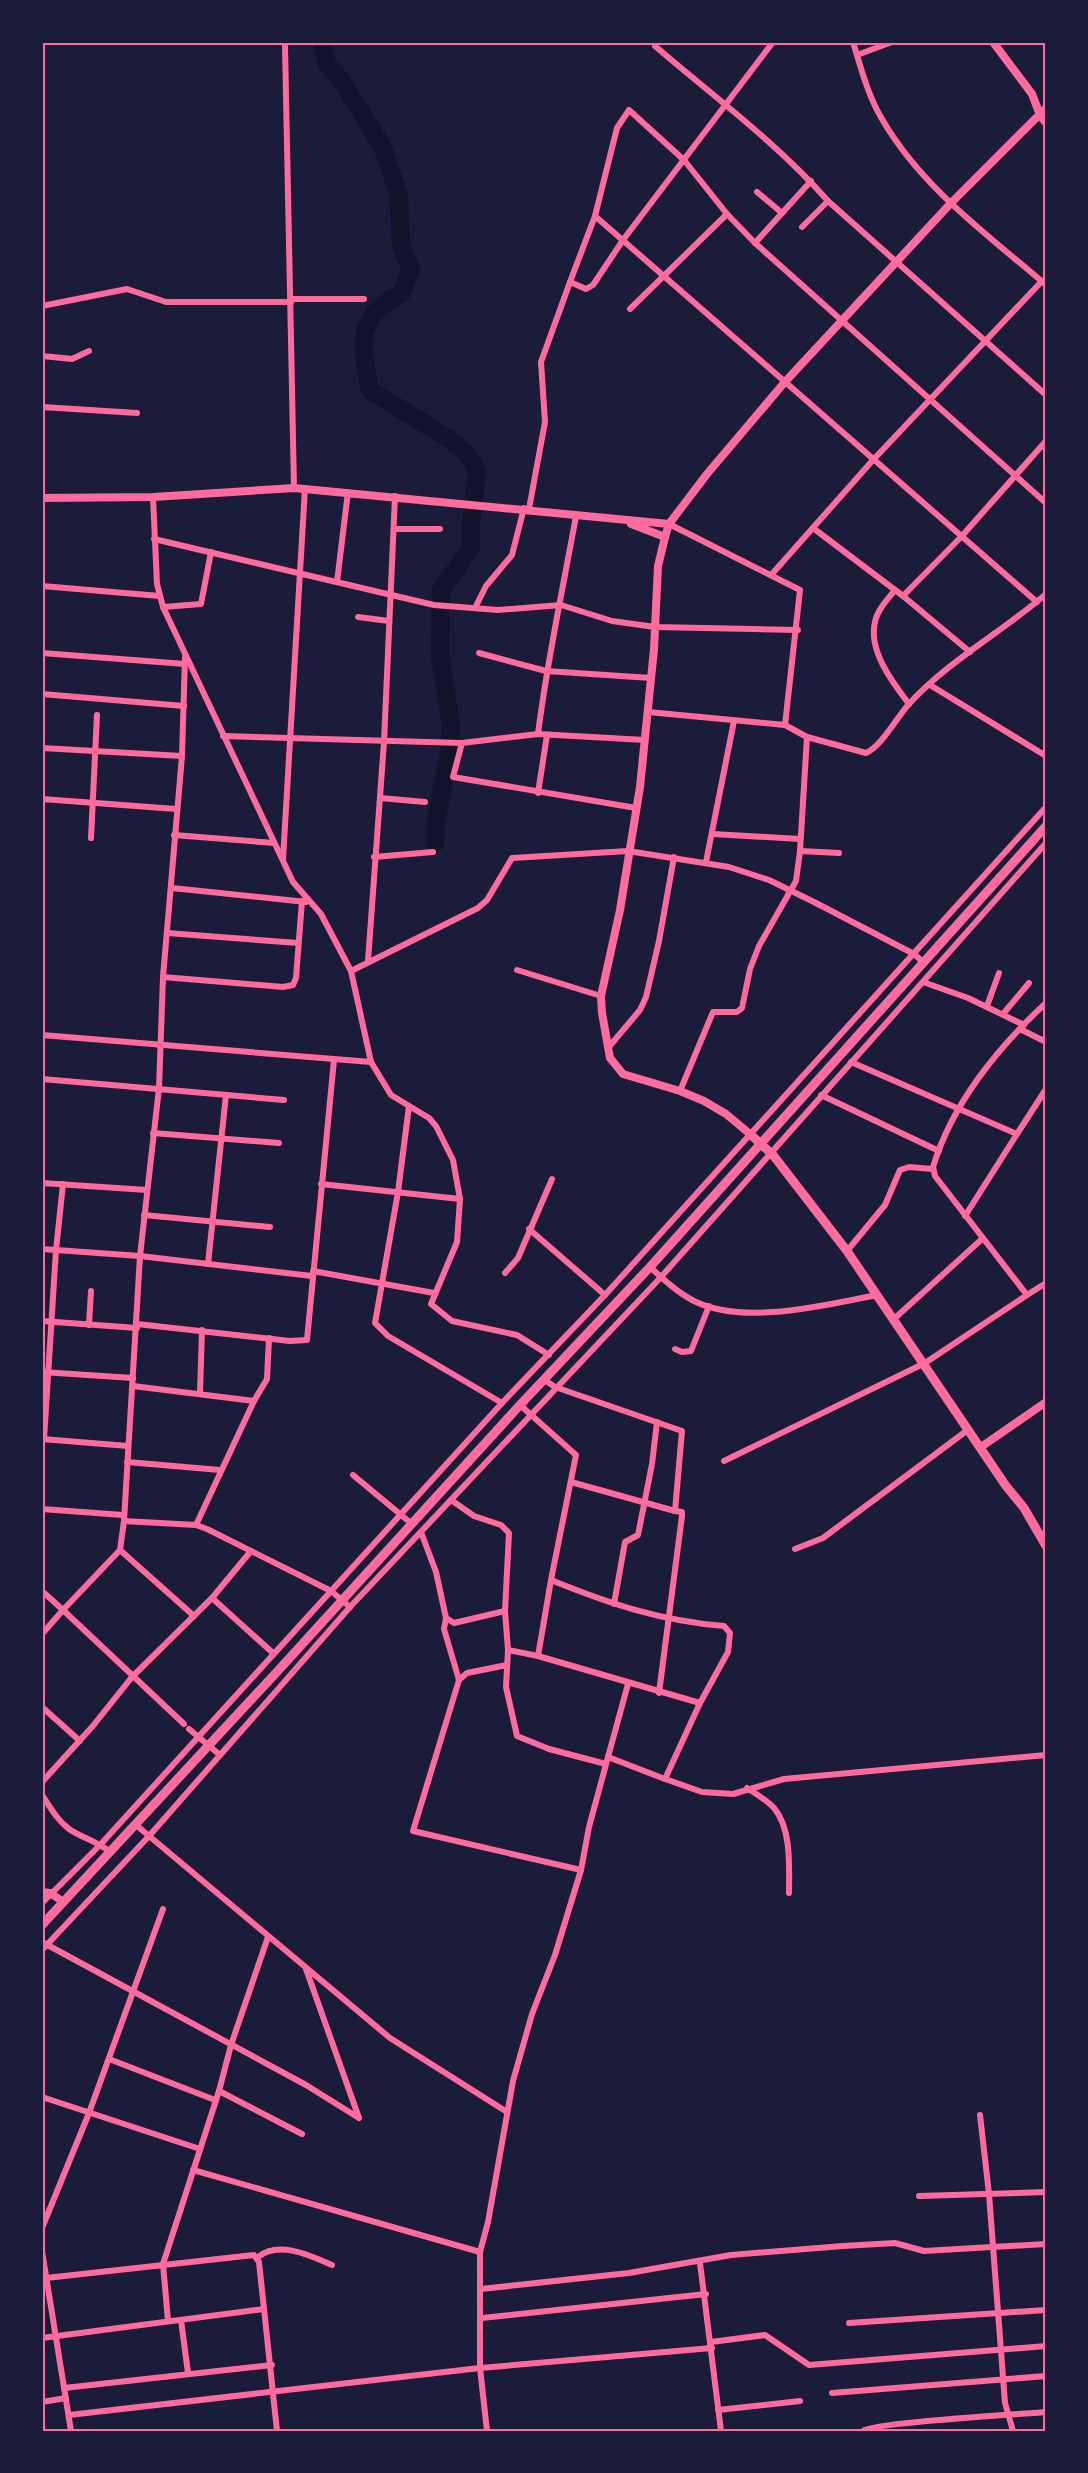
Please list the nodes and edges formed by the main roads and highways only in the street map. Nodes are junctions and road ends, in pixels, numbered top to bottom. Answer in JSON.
{"nodes":[{"id":1,"x":1046,"y":826,"type":"edge"},
{"id":2,"x":750,"y":1134,"type":"road end"},
{"id":3,"x":760,"y":1143,"type":"junction"},
{"id":4,"x":1046,"y":1546,"type":"edge"},
{"id":5,"x":42,"y":1925,"type":"edge"}],
"edges":[{"from":1,"to":3,"type":"main road"},
{"from":2,"to":3,"type":"main road"},
{"from":3,"to":4,"type":"main road"},
{"from":3,"to":5,"type":"main road"}]}
